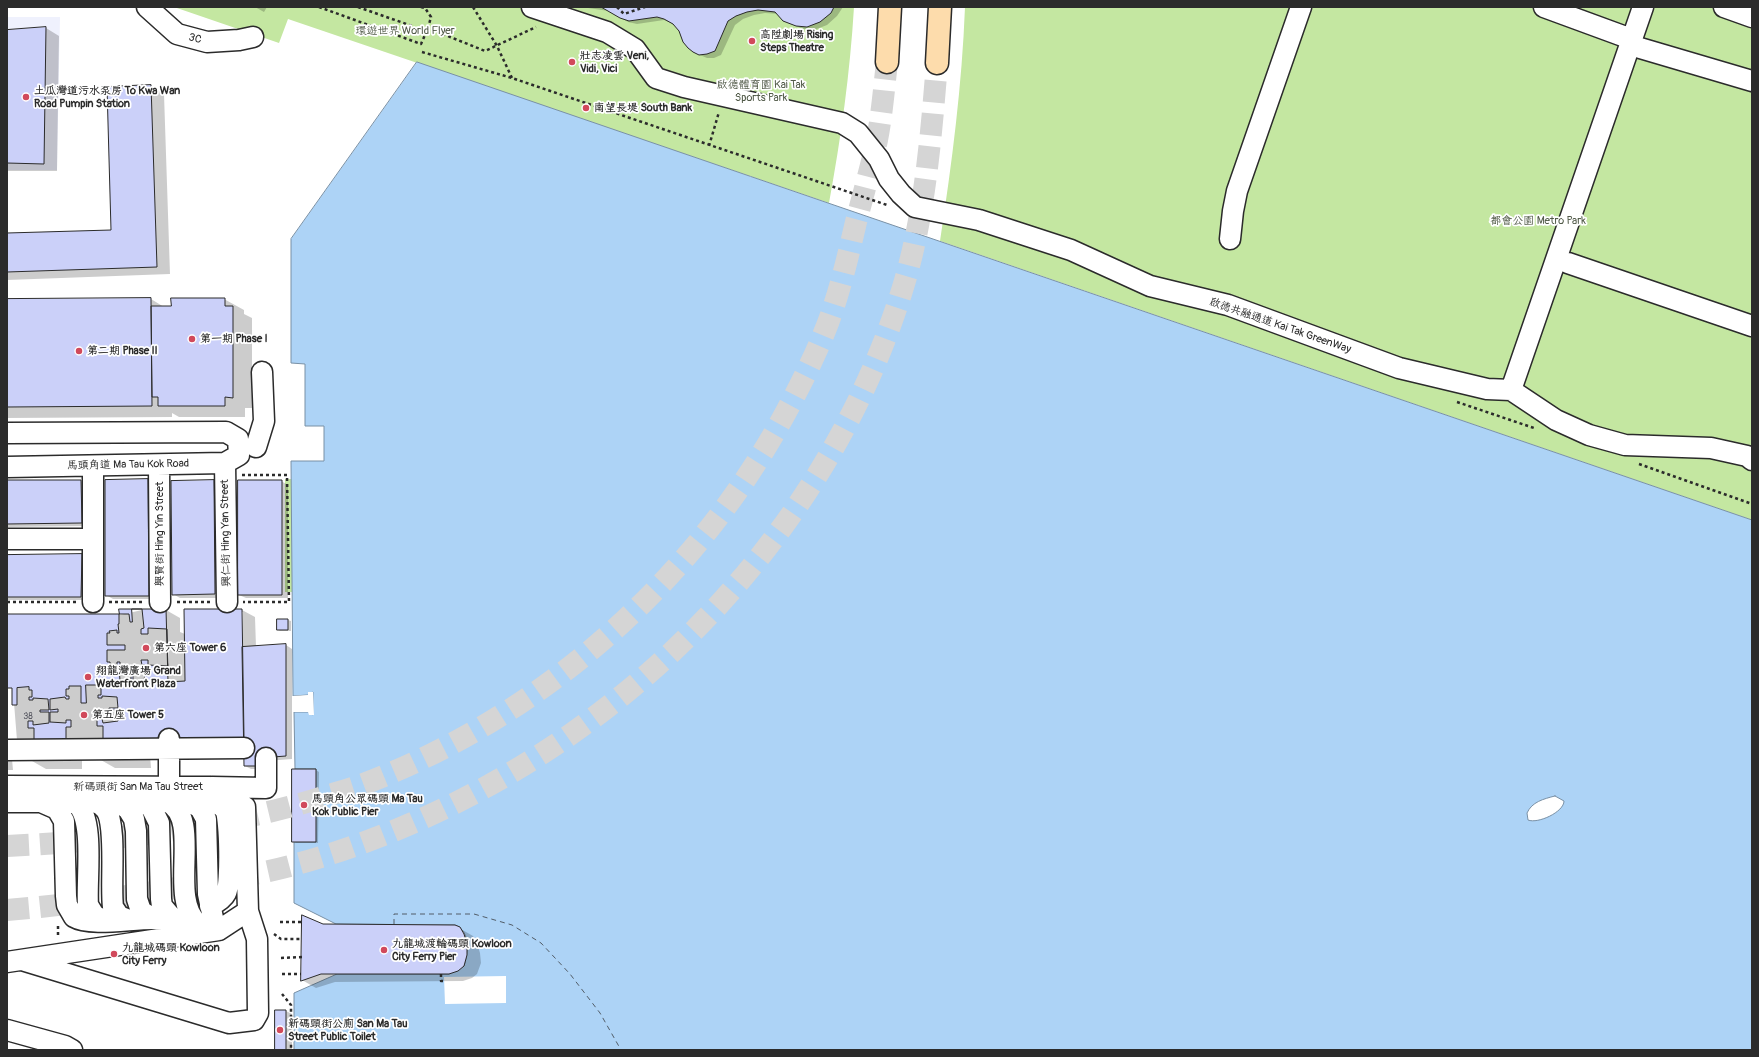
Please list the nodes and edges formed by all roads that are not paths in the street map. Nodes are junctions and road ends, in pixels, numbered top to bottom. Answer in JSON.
{"nodes":[{"id":1,"x":147,"y":7,"type":"edge"},
{"id":2,"x":532,"y":7,"type":"edge"},
{"id":3,"x":890,"y":7,"type":"edge"},
{"id":4,"x":940,"y":7,"type":"edge"},
{"id":5,"x":1300,"y":7,"type":"edge"},
{"id":6,"x":1544,"y":7,"type":"edge"},
{"id":7,"x":1643,"y":7,"type":"edge"},
{"id":8,"x":1724,"y":7,"type":"edge"},
{"id":9,"x":1752,"y":17,"type":"edge"},
{"id":10,"x":1623,"y":36,"type":"dead end"},
{"id":11,"x":254,"y":37,"type":"dead end"},
{"id":12,"x":1640,"y":48,"type":"dead end"},
{"id":13,"x":888,"y":62,"type":"tunnel mouth"},
{"id":14,"x":937,"y":63,"type":"tunnel mouth"},
{"id":15,"x":1752,"y":81,"type":"edge"},
{"id":16,"x":1230,"y":239,"type":"dead end"},
{"id":17,"x":1568,"y":263,"type":"dead end"},
{"id":18,"x":1752,"y":326,"type":"edge"},
{"id":19,"x":262,"y":372,"type":"dead end"},
{"id":20,"x":1511,"y":390,"type":"junction"},
{"id":21,"x":7,"y":433,"type":"edge"},
{"id":22,"x":255,"y":447,"type":"junction"},
{"id":23,"x":1752,"y":460,"type":"edge"},
{"id":24,"x":225,"y":463,"type":"junction"},
{"id":25,"x":159,"y":465,"type":"junction"},
{"id":26,"x":7,"y":466,"type":"edge"},
{"id":27,"x":93,"y":466,"type":"junction"},
{"id":28,"x":7,"y":539,"type":"edge"},
{"id":29,"x":93,"y":539,"type":"junction"},
{"id":30,"x":93,"y":602,"type":"dead end"},
{"id":31,"x":160,"y":602,"type":"dead end"},
{"id":32,"x":226,"y":602,"type":"dead end"},
{"id":33,"x":169,"y":744,"type":"junction"},
{"id":34,"x":244,"y":748,"type":"dead end"},
{"id":35,"x":7,"y":750,"type":"edge"},
{"id":36,"x":266,"y":758,"type":"dead end"},
{"id":37,"x":7,"y":786,"type":"edge"},
{"id":38,"x":210,"y":787,"type":"junction"},
{"id":39,"x":168,"y":794,"type":"junction"},
{"id":40,"x":7,"y":802,"type":"edge"},
{"id":41,"x":41,"y":802,"type":"junction"},
{"id":42,"x":67,"y":802,"type":"junction"},
{"id":43,"x":94,"y":802,"type":"junction"},
{"id":44,"x":117,"y":802,"type":"junction"},
{"id":45,"x":141,"y":802,"type":"junction"},
{"id":46,"x":248,"y":911,"type":"junction"},
{"id":47,"x":163,"y":919,"type":"junction"},
{"id":48,"x":129,"y":920,"type":"junction"},
{"id":49,"x":105,"y":921,"type":"junction"},
{"id":50,"x":198,"y":924,"type":"junction"},
{"id":51,"x":219,"y":930,"type":"junction"},
{"id":52,"x":52,"y":955,"type":"junction"},
{"id":53,"x":14,"y":961,"type":"edge"},
{"id":54,"x":254,"y":1020,"type":"junction"},
{"id":55,"x":15,"y":1038,"type":"edge"},
{"id":56,"x":72,"y":1050,"type":"edge"}],
"edges":[{"from":1,"to":11,"type":"street","name":"3C","number":"3C"},
{"from":2,"to":20,"type":"street","name":"啟德共融通道 Kai Tak GreenWay"},
{"from":3,"to":13,"type":"highway"},
{"from":4,"to":14,"type":"highway"},
{"from":5,"to":16,"type":"street"},
{"from":6,"to":10,"type":"street"},
{"from":7,"to":20,"type":"street"},
{"from":8,"to":9,"type":"street"},
{"from":12,"to":15,"type":"street"},
{"from":17,"to":18,"type":"street"},
{"from":19,"to":22,"type":"street"},
{"from":20,"to":23,"type":"street"},
{"from":21,"to":22,"type":"street"},
{"from":22,"to":24,"type":"street"},
{"from":24,"to":25,"type":"street","name":"馬頭角道 Ma Tau Kok Road"},
{"from":24,"to":32,"type":"street","name":"興仁街 Hing Yan Street"},
{"from":25,"to":27,"type":"street","name":"馬頭角道 Ma Tau Kok Road"},
{"from":25,"to":31,"type":"street","name":"興賢街 Hing Yin Street"},
{"from":26,"to":27,"type":"street","name":"馬頭角道 Ma Tau Kok Road"},
{"from":27,"to":29,"type":"street"},
{"from":28,"to":29,"type":"street"},
{"from":29,"to":30,"type":"street"},
{"from":33,"to":34,"type":"street"},
{"from":33,"to":35,"type":"street"},
{"from":33,"to":39,"type":"street"},
{"from":36,"to":38,"type":"street"},
{"from":37,"to":39,"type":"street","name":"新碼頭街 San Ma Tau Street"},
{"from":38,"to":39,"type":"street","name":"新碼頭街 San Ma Tau Street"},
{"from":38,"to":46,"type":"street","name":"新碼頭街 San Ma Tau Street"},
{"from":39,"to":45,"type":"street"},
{"from":39,"to":50,"type":"street"},
{"from":39,"to":51,"type":"street"},
{"from":40,"to":41,"type":"street"},
{"from":41,"to":42,"type":"street"},
{"from":41,"to":49,"type":"street"},
{"from":42,"to":43,"type":"street"},
{"from":42,"to":49,"type":"street"},
{"from":43,"to":44,"type":"street"},
{"from":43,"to":48,"type":"street"},
{"from":44,"to":45,"type":"street"},
{"from":44,"to":47,"type":"street"},
{"from":45,"to":47,"type":"street"},
{"from":46,"to":51,"type":"street"},
{"from":46,"to":54,"type":"street"},
{"from":47,"to":48,"type":"street"},
{"from":47,"to":50,"type":"street"},
{"from":48,"to":49,"type":"street"},
{"from":50,"to":51,"type":"street"},
{"from":51,"to":52,"type":"street"},
{"from":52,"to":53,"type":"street"},
{"from":52,"to":54,"type":"street"},
{"from":53,"to":54,"type":"street"},
{"from":55,"to":56,"type":"street"}]}
